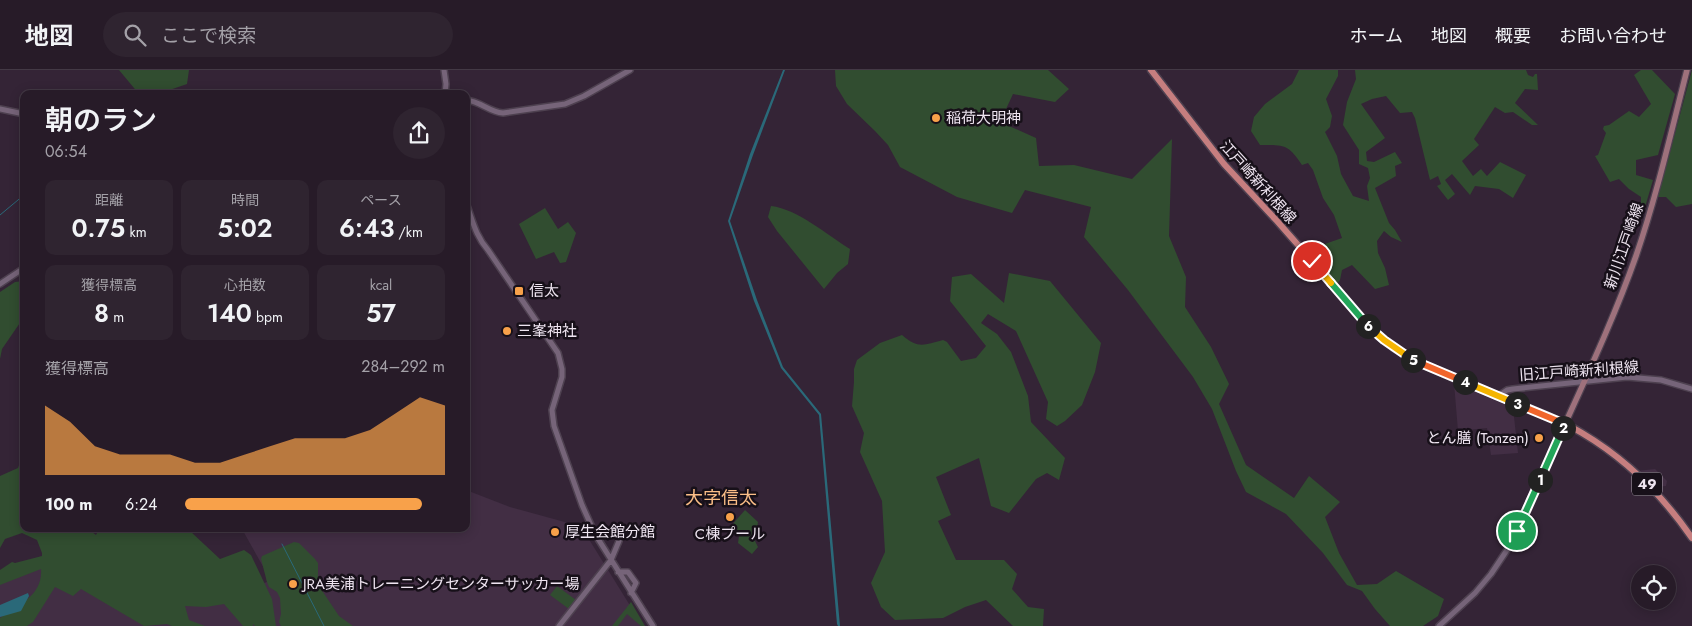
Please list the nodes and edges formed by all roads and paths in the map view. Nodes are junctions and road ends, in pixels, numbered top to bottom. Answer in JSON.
{"nodes":[{"id":1,"x":444,"y":70,"type":"edge"},
{"id":2,"x":630,"y":70,"type":"edge"},
{"id":3,"x":1151,"y":70,"type":"edge"},
{"id":4,"x":1687,"y":70,"type":"edge"},
{"id":5,"x":445,"y":90,"type":"edge"},
{"id":6,"x":470,"y":101,"type":"edge"},
{"id":7,"x":0,"y":109,"type":"edge"},
{"id":8,"x":20,"y":113,"type":"edge"},
{"id":9,"x":470,"y":214,"type":"edge"},
{"id":10,"x":20,"y":271,"type":"edge"},
{"id":11,"x":0,"y":284,"type":"edge"},
{"id":12,"x":1584,"y":382,"type":"junction"},
{"id":13,"x":1692,"y":389,"type":"edge"},
{"id":14,"x":1498,"y":396,"type":"junction"},
{"id":15,"x":1565,"y":424,"type":"junction"},
{"id":16,"x":1692,"y":538,"type":"edge"},
{"id":17,"x":619,"y":541,"type":"dead end"},
{"id":18,"x":611,"y":560,"type":"junction"},
{"id":19,"x":618,"y":572,"type":"junction"},
{"id":20,"x":631,"y":593,"type":"junction"},
{"id":21,"x":559,"y":626,"type":"edge"},
{"id":22,"x":653,"y":626,"type":"edge"},
{"id":23,"x":1439,"y":626,"type":"edge"}],
"edges":[{"from":1,"to":5,"type":"street"},
{"from":2,"to":6,"type":"street"},
{"from":3,"to":14,"type":"main road","name":"江戸崎新利根線","number":"49"},
{"from":4,"to":12,"type":"main road","name":"新川江戸崎線"},
{"from":7,"to":8,"type":"street"},
{"from":9,"to":18,"type":"street"},
{"from":10,"to":11,"type":"street"},
{"from":12,"to":13,"type":"street","name":"旧江戸崎新利根線"},
{"from":12,"to":14,"type":"street","name":"旧江戸崎新利根線"},
{"from":12,"to":15,"type":"main road","name":"新川江戸崎線"},
{"from":14,"to":15,"type":"main road","name":"江戸崎新利根線","number":"49"},
{"from":15,"to":16,"type":"main road","name":"江戸崎新利根線","number":"49"},
{"from":15,"to":23,"type":"street"},
{"from":17,"to":18,"type":"street"},
{"from":18,"to":19,"type":"street"},
{"from":18,"to":21,"type":"street"},
{"from":19,"to":20,"type":"street"},
{"from":19,"to":20,"type":"street"},
{"from":20,"to":22,"type":"street"}]}
